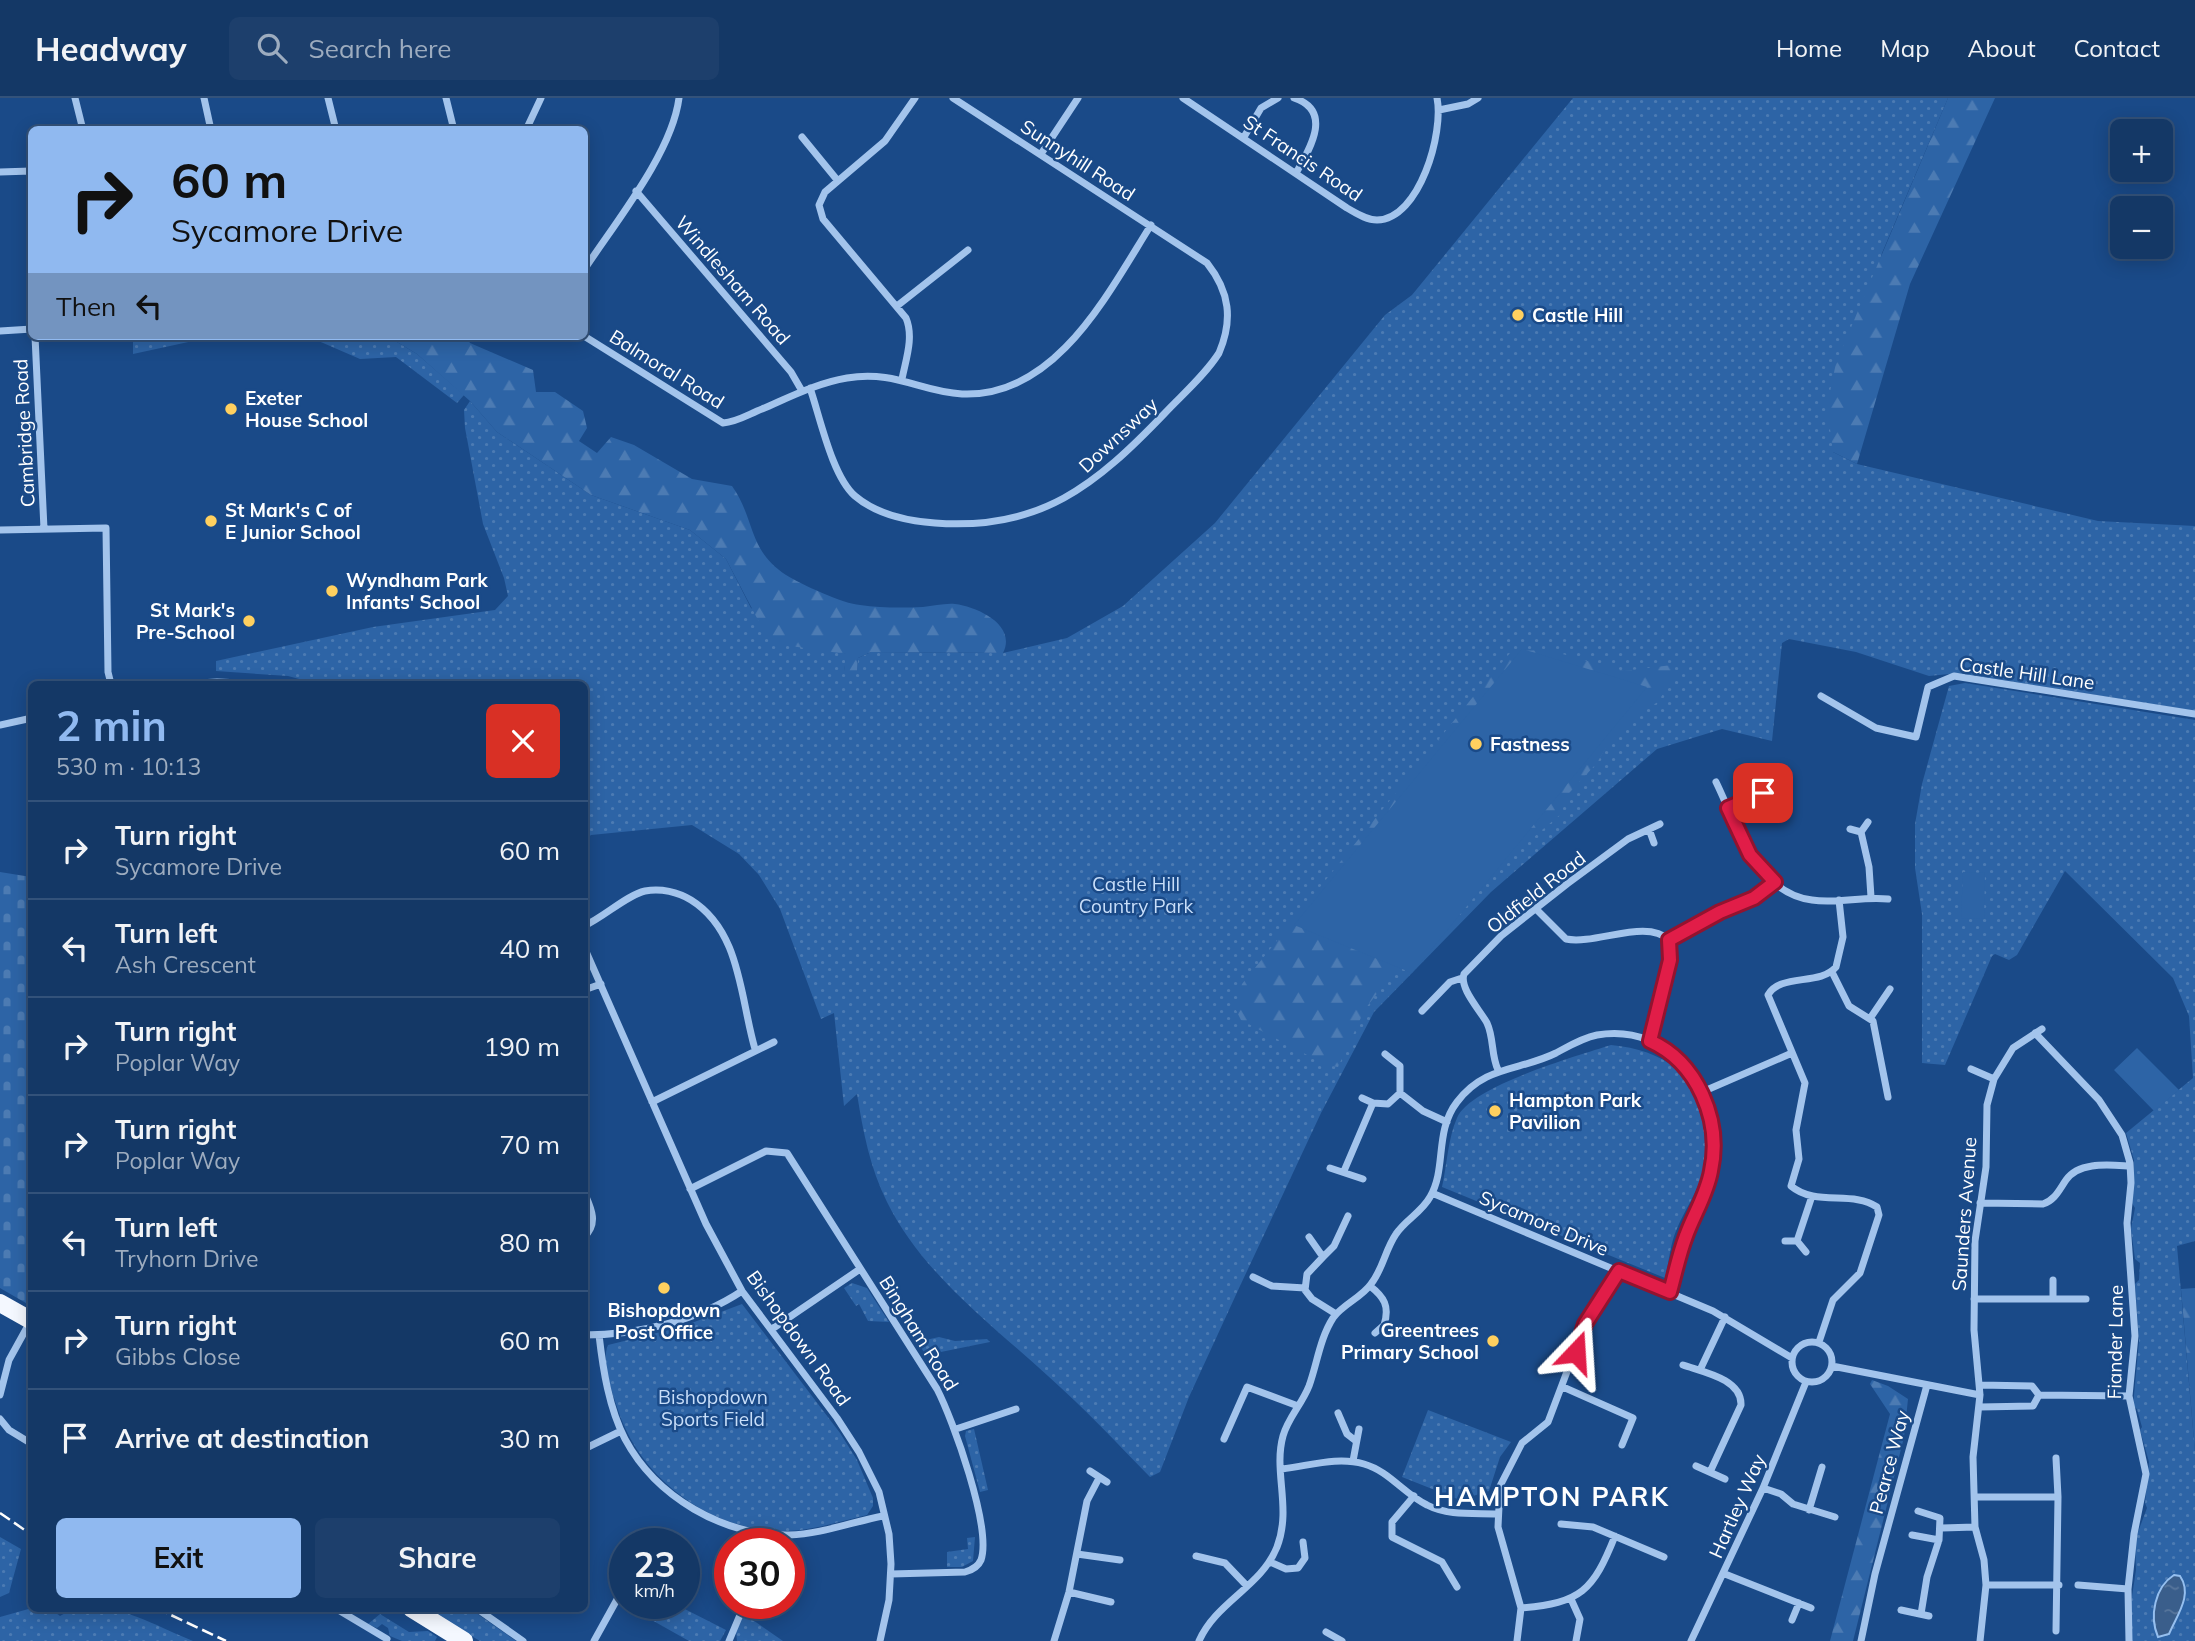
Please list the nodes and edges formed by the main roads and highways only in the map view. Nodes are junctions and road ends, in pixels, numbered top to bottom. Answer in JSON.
{"nodes":[{"id":1,"x":0,"y":1303,"type":"edge"},
{"id":2,"x":28,"y":1319,"type":"edge"},
{"id":3,"x":417,"y":1612,"type":"edge"},
{"id":4,"x":464,"y":1641,"type":"edge"}],
"edges":[{"from":1,"to":2,"type":"highway"},
{"from":3,"to":4,"type":"highway"}]}
